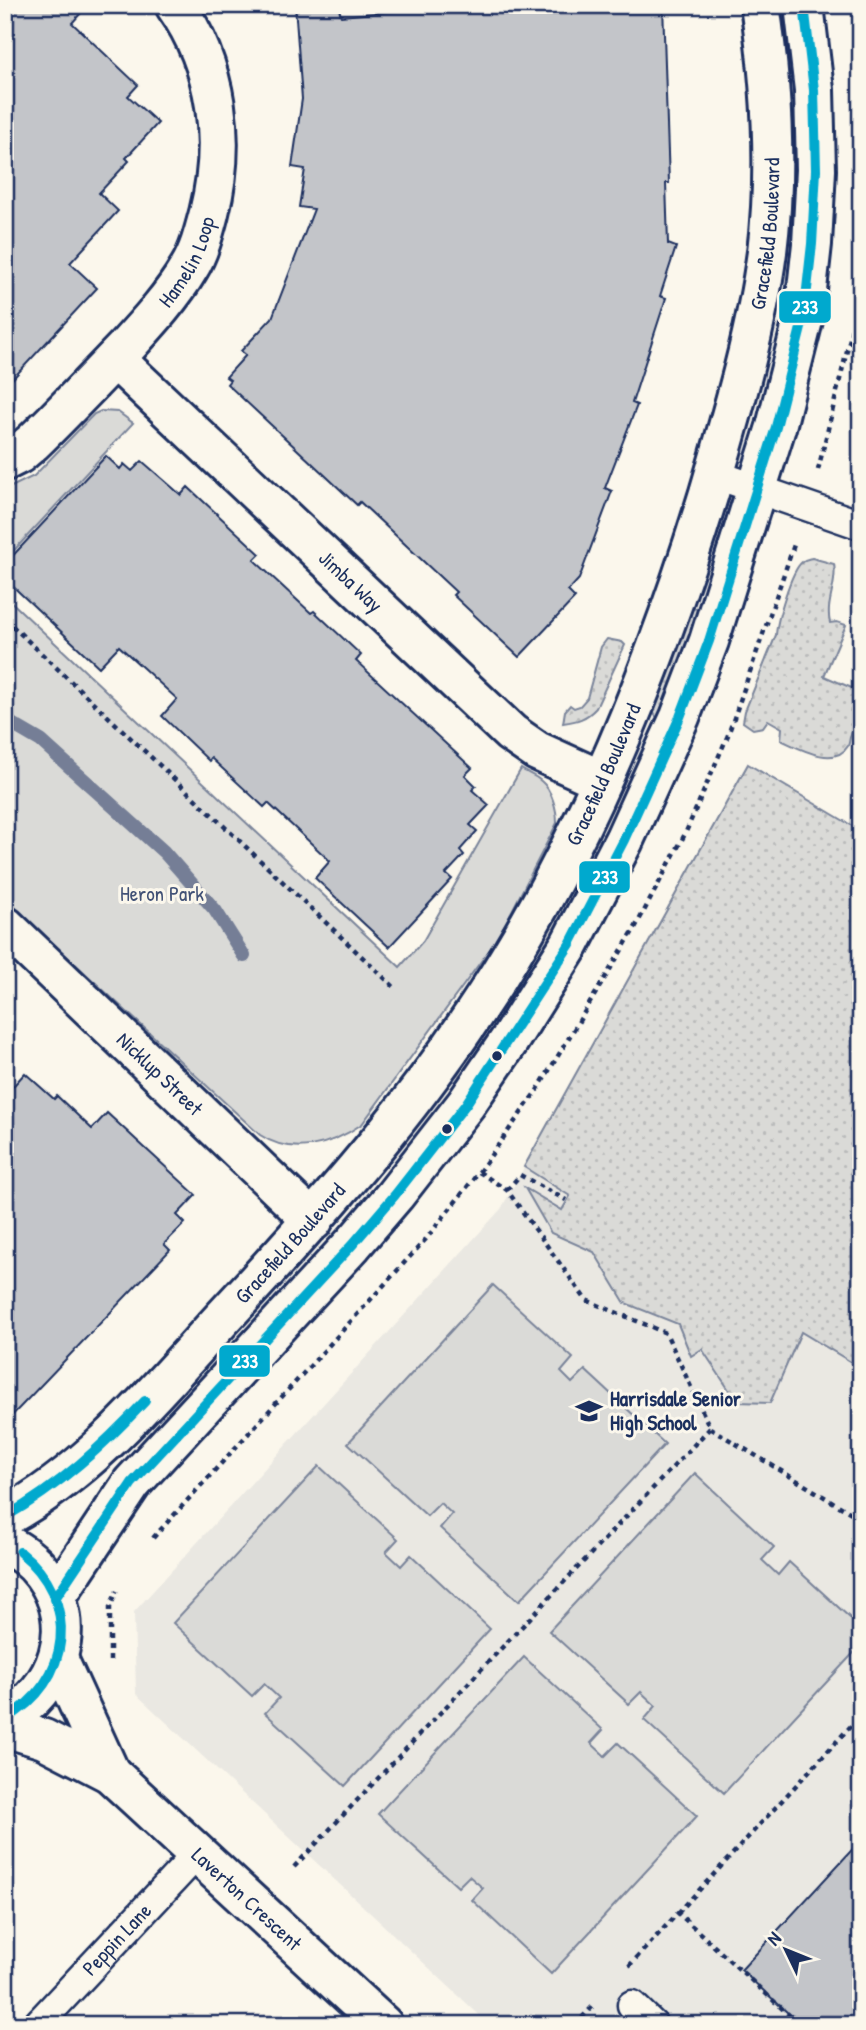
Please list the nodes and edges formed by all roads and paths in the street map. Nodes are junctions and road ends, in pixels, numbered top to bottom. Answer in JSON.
{"nodes":[{"id":1,"x":175,"y":5,"type":"edge"},
{"id":2,"x":760,"y":5,"type":"edge"},
{"id":3,"x":804,"y":5,"type":"edge"},
{"id":4,"x":856,"y":5,"type":"edge"},
{"id":5,"x":861,"y":45,"type":"edge"},
{"id":6,"x":115,"y":359,"type":"junction"},
{"id":7,"x":5,"y":461,"type":"edge"},
{"id":8,"x":714,"y":474,"type":"junction"},
{"id":9,"x":758,"y":488,"type":"junction"},
{"id":10,"x":861,"y":524,"type":"edge"},
{"id":11,"x":5,"y":619,"type":"edge"},
{"id":12,"x":601,"y":780,"type":"junction"},
{"id":13,"x":5,"y":926,"type":"edge"},
{"id":14,"x":394,"y":987,"type":"dead end"},
{"id":15,"x":479,"y":1172,"type":"dead end"},
{"id":16,"x":507,"y":1189,"type":"junction"},
{"id":17,"x":566,"y":1200,"type":"dead end"},
{"id":18,"x":313,"y":1221,"type":"junction"},
{"id":19,"x":710,"y":1429,"type":"junction"},
{"id":20,"x":5,"y":1517,"type":"edge"},
{"id":21,"x":861,"y":1519,"type":"edge"},
{"id":22,"x":5,"y":1544,"type":"edge"},
{"id":23,"x":56,"y":1597,"type":"junction"},
{"id":24,"x":58,"y":1659,"type":"junction"},
{"id":25,"x":861,"y":1715,"type":"edge"},
{"id":26,"x":5,"y":1718,"type":"edge"},
{"id":27,"x":5,"y":1727,"type":"edge"},
{"id":28,"x":110,"y":1773,"type":"junction"},
{"id":29,"x":198,"y":1853,"type":"junction"},
{"id":30,"x":294,"y":1867,"type":"dead end"},
{"id":31,"x":678,"y":1913,"type":"junction"},
{"id":32,"x":626,"y":1969,"type":"dead end"},
{"id":33,"x":601,"y":1997,"type":"dead end"},
{"id":34,"x":632,"y":2005,"type":"dead end"},
{"id":35,"x":37,"y":2025,"type":"edge"},
{"id":36,"x":383,"y":2025,"type":"edge"},
{"id":37,"x":575,"y":2025,"type":"edge"},
{"id":38,"x":653,"y":2025,"type":"edge"},
{"id":39,"x":800,"y":2025,"type":"edge"}],
"edges":[{"from":1,"to":6,"type":"street","name":"Hamelin Loop"},
{"from":2,"to":8,"type":"street","name":"Gracefield Boulevard"},
{"from":3,"to":9,"type":"street"},
{"from":4,"to":5,"type":"path"},
{"from":6,"to":7,"type":"street","name":"Hamelin Loop"},
{"from":6,"to":12,"type":"street","name":"Jimba Way"},
{"from":8,"to":9,"type":"lane"},
{"from":8,"to":12,"type":"street","name":"Gracefield Boulevard"},
{"from":9,"to":10,"type":"lane"},
{"from":9,"to":23,"type":"street"},
{"from":11,"to":14,"type":"path"},
{"from":12,"to":18,"type":"street","name":"Gracefield Boulevard"},
{"from":13,"to":18,"type":"street","name":"Nicklup Street"},
{"from":15,"to":16,"type":"path"},
{"from":16,"to":17,"type":"path"},
{"from":16,"to":19,"type":"path"},
{"from":18,"to":20,"type":"street","name":"Gracefield Boulevard"},
{"from":19,"to":21,"type":"path"},
{"from":19,"to":30,"type":"path"},
{"from":22,"to":23,"type":"street"},
{"from":23,"to":24,"type":"street"},
{"from":24,"to":26,"type":"street"},
{"from":24,"to":28,"type":"street","name":"Laverton Crescent"},
{"from":25,"to":31,"type":"path"},
{"from":27,"to":28,"type":"street","name":"Laverton Crescent"},
{"from":28,"to":29,"type":"street","name":"Laverton Crescent"},
{"from":29,"to":35,"type":"lane","name":"Peppin Lane"},
{"from":29,"to":36,"type":"street","name":"Laverton Crescent"},
{"from":31,"to":32,"type":"path"},
{"from":31,"to":39,"type":"path"},
{"from":33,"to":37,"type":"path"},
{"from":34,"to":38,"type":"lane"}]}
